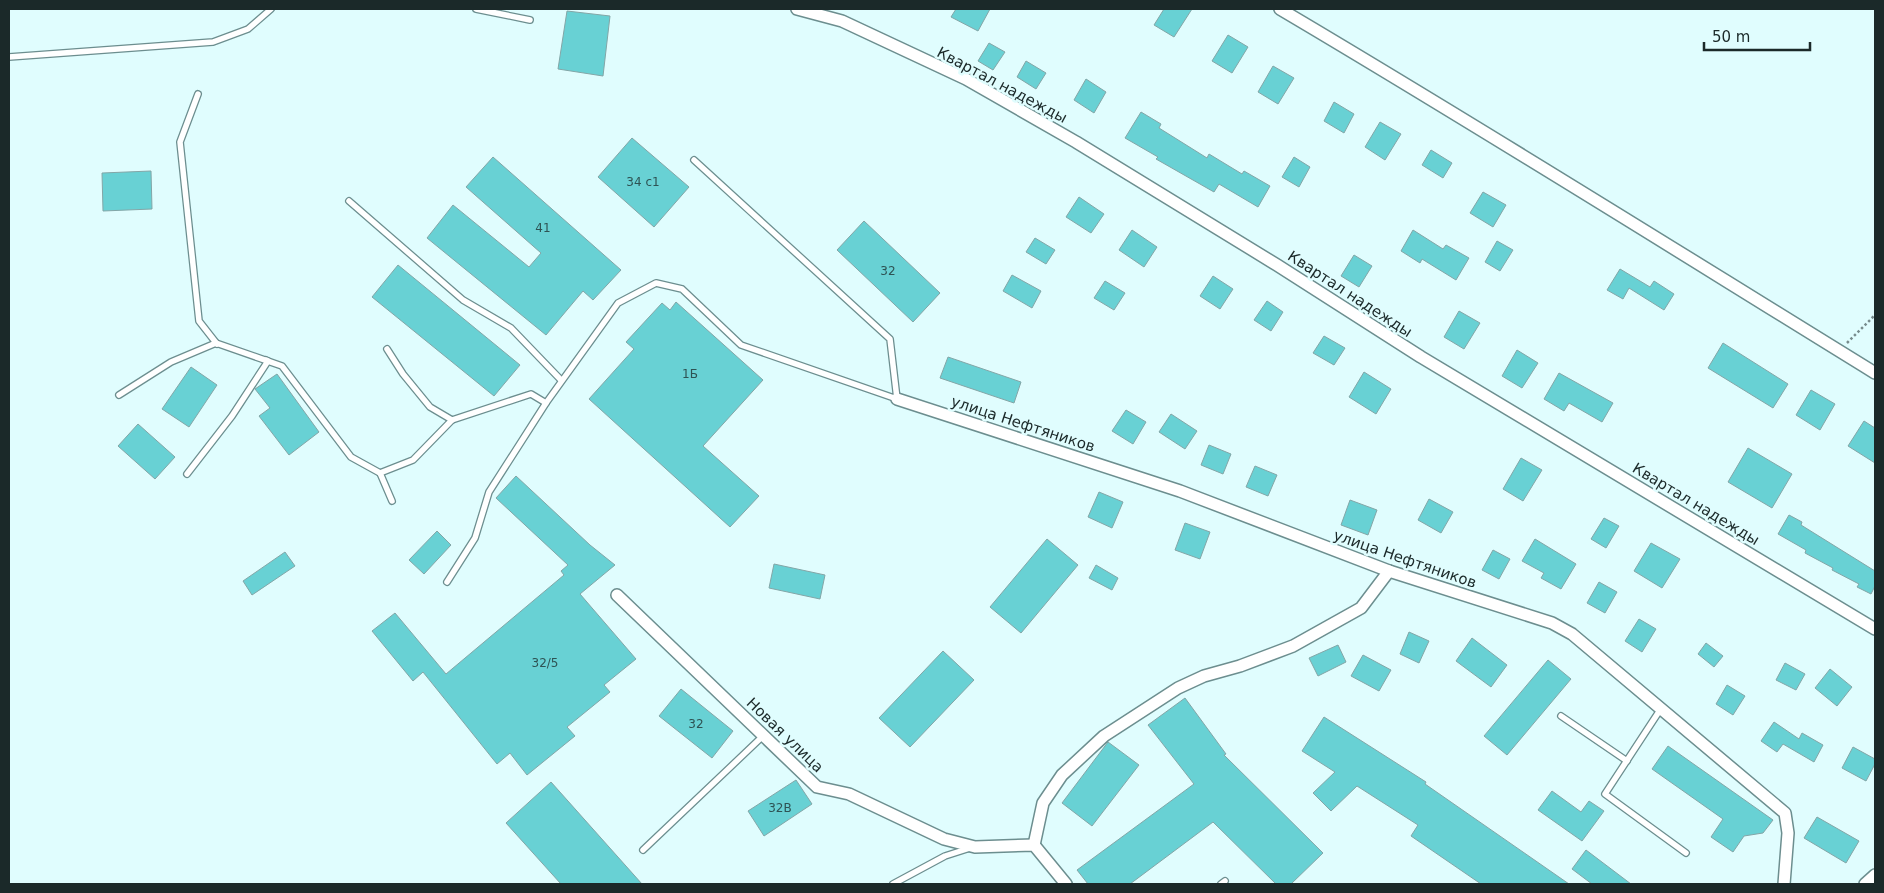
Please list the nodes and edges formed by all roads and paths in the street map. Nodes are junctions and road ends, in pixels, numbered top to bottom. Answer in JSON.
{"nodes":[{"id":1,"x":271,"y":9,"type":"edge"},
{"id":2,"x":476,"y":9,"type":"edge"},
{"id":3,"x":797,"y":9,"type":"edge"},
{"id":4,"x":1280,"y":9,"type":"edge"},
{"id":5,"x":530,"y":20,"type":"dead end"},
{"id":6,"x":9,"y":57,"type":"edge"},
{"id":7,"x":198,"y":94,"type":"dead end"},
{"id":8,"x":694,"y":160,"type":"dead end"},
{"id":9,"x":349,"y":201,"type":"dead end"},
{"id":10,"x":1875,"y":315,"type":"edge"},
{"id":11,"x":216,"y":343,"type":"junction"},
{"id":12,"x":387,"y":349,"type":"dead end"},
{"id":13,"x":1839,"y":351,"type":"junction"},
{"id":14,"x":268,"y":361,"type":"junction"},
{"id":15,"x":1875,"y":373,"type":"edge"},
{"id":16,"x":561,"y":380,"type":"junction"},
{"id":17,"x":119,"y":395,"type":"dead end"},
{"id":18,"x":897,"y":399,"type":"junction"},
{"id":19,"x":546,"y":403,"type":"junction"},
{"id":20,"x":452,"y":420,"type":"junction"},
{"id":21,"x":187,"y":474,"type":"dead end"},
{"id":22,"x":380,"y":474,"type":"junction"},
{"id":23,"x":392,"y":501,"type":"dead end"},
{"id":24,"x":1389,"y":572,"type":"junction"},
{"id":25,"x":447,"y":582,"type":"dead end"},
{"id":26,"x":617,"y":595,"type":"dead end"},
{"id":27,"x":1875,"y":629,"type":"edge"},
{"id":28,"x":1662,"y":707,"type":"junction"},
{"id":29,"x":1561,"y":716,"type":"dead end"},
{"id":30,"x":765,"y":734,"type":"junction"},
{"id":31,"x":1626,"y":761,"type":"junction"},
{"id":32,"x":1034,"y":846,"type":"junction"},
{"id":33,"x":975,"y":847,"type":"junction"},
{"id":34,"x":642,"y":850,"type":"dead end"},
{"id":35,"x":1686,"y":853,"type":"dead end"},
{"id":36,"x":1875,"y":875,"type":"edge"},
{"id":37,"x":892,"y":884,"type":"edge"},
{"id":38,"x":1066,"y":884,"type":"edge"},
{"id":39,"x":1784,"y":884,"type":"edge"},
{"id":40,"x":1865,"y":884,"type":"edge"}],
"edges":[{"from":1,"to":6,"type":"lane"},
{"from":2,"to":5,"type":"lane"},
{"from":3,"to":27,"type":"street","name":"Квартал надежды"},
{"from":4,"to":13,"type":"street"},
{"from":7,"to":11,"type":"lane"},
{"from":8,"to":18,"type":"lane"},
{"from":9,"to":16,"type":"lane"},
{"from":10,"to":13,"type":"path"},
{"from":11,"to":14,"type":"lane"},
{"from":11,"to":17,"type":"lane"},
{"from":12,"to":20,"type":"lane"},
{"from":13,"to":15,"type":"street"},
{"from":14,"to":21,"type":"lane"},
{"from":14,"to":22,"type":"lane"},
{"from":16,"to":18,"type":"lane"},
{"from":16,"to":19,"type":"lane"},
{"from":18,"to":24,"type":"street","name":"улица Нефтяников"},
{"from":19,"to":20,"type":"lane"},
{"from":19,"to":25,"type":"lane"},
{"from":20,"to":22,"type":"lane"},
{"from":22,"to":23,"type":"lane"},
{"from":24,"to":28,"type":"street","name":"улица Нефтяников"},
{"from":24,"to":32,"type":"street"},
{"from":26,"to":30,"type":"street","name":"Новая улица"},
{"from":28,"to":31,"type":"lane"},
{"from":28,"to":39,"type":"street","name":"улица Нефтяников"},
{"from":29,"to":31,"type":"lane"},
{"from":30,"to":33,"type":"street","name":"Новая улица"},
{"from":30,"to":34,"type":"lane"},
{"from":31,"to":35,"type":"lane"},
{"from":32,"to":33,"type":"street","name":"Новая улица"},
{"from":32,"to":38,"type":"street"},
{"from":33,"to":37,"type":"lane"},
{"from":36,"to":40,"type":"street"}]}
